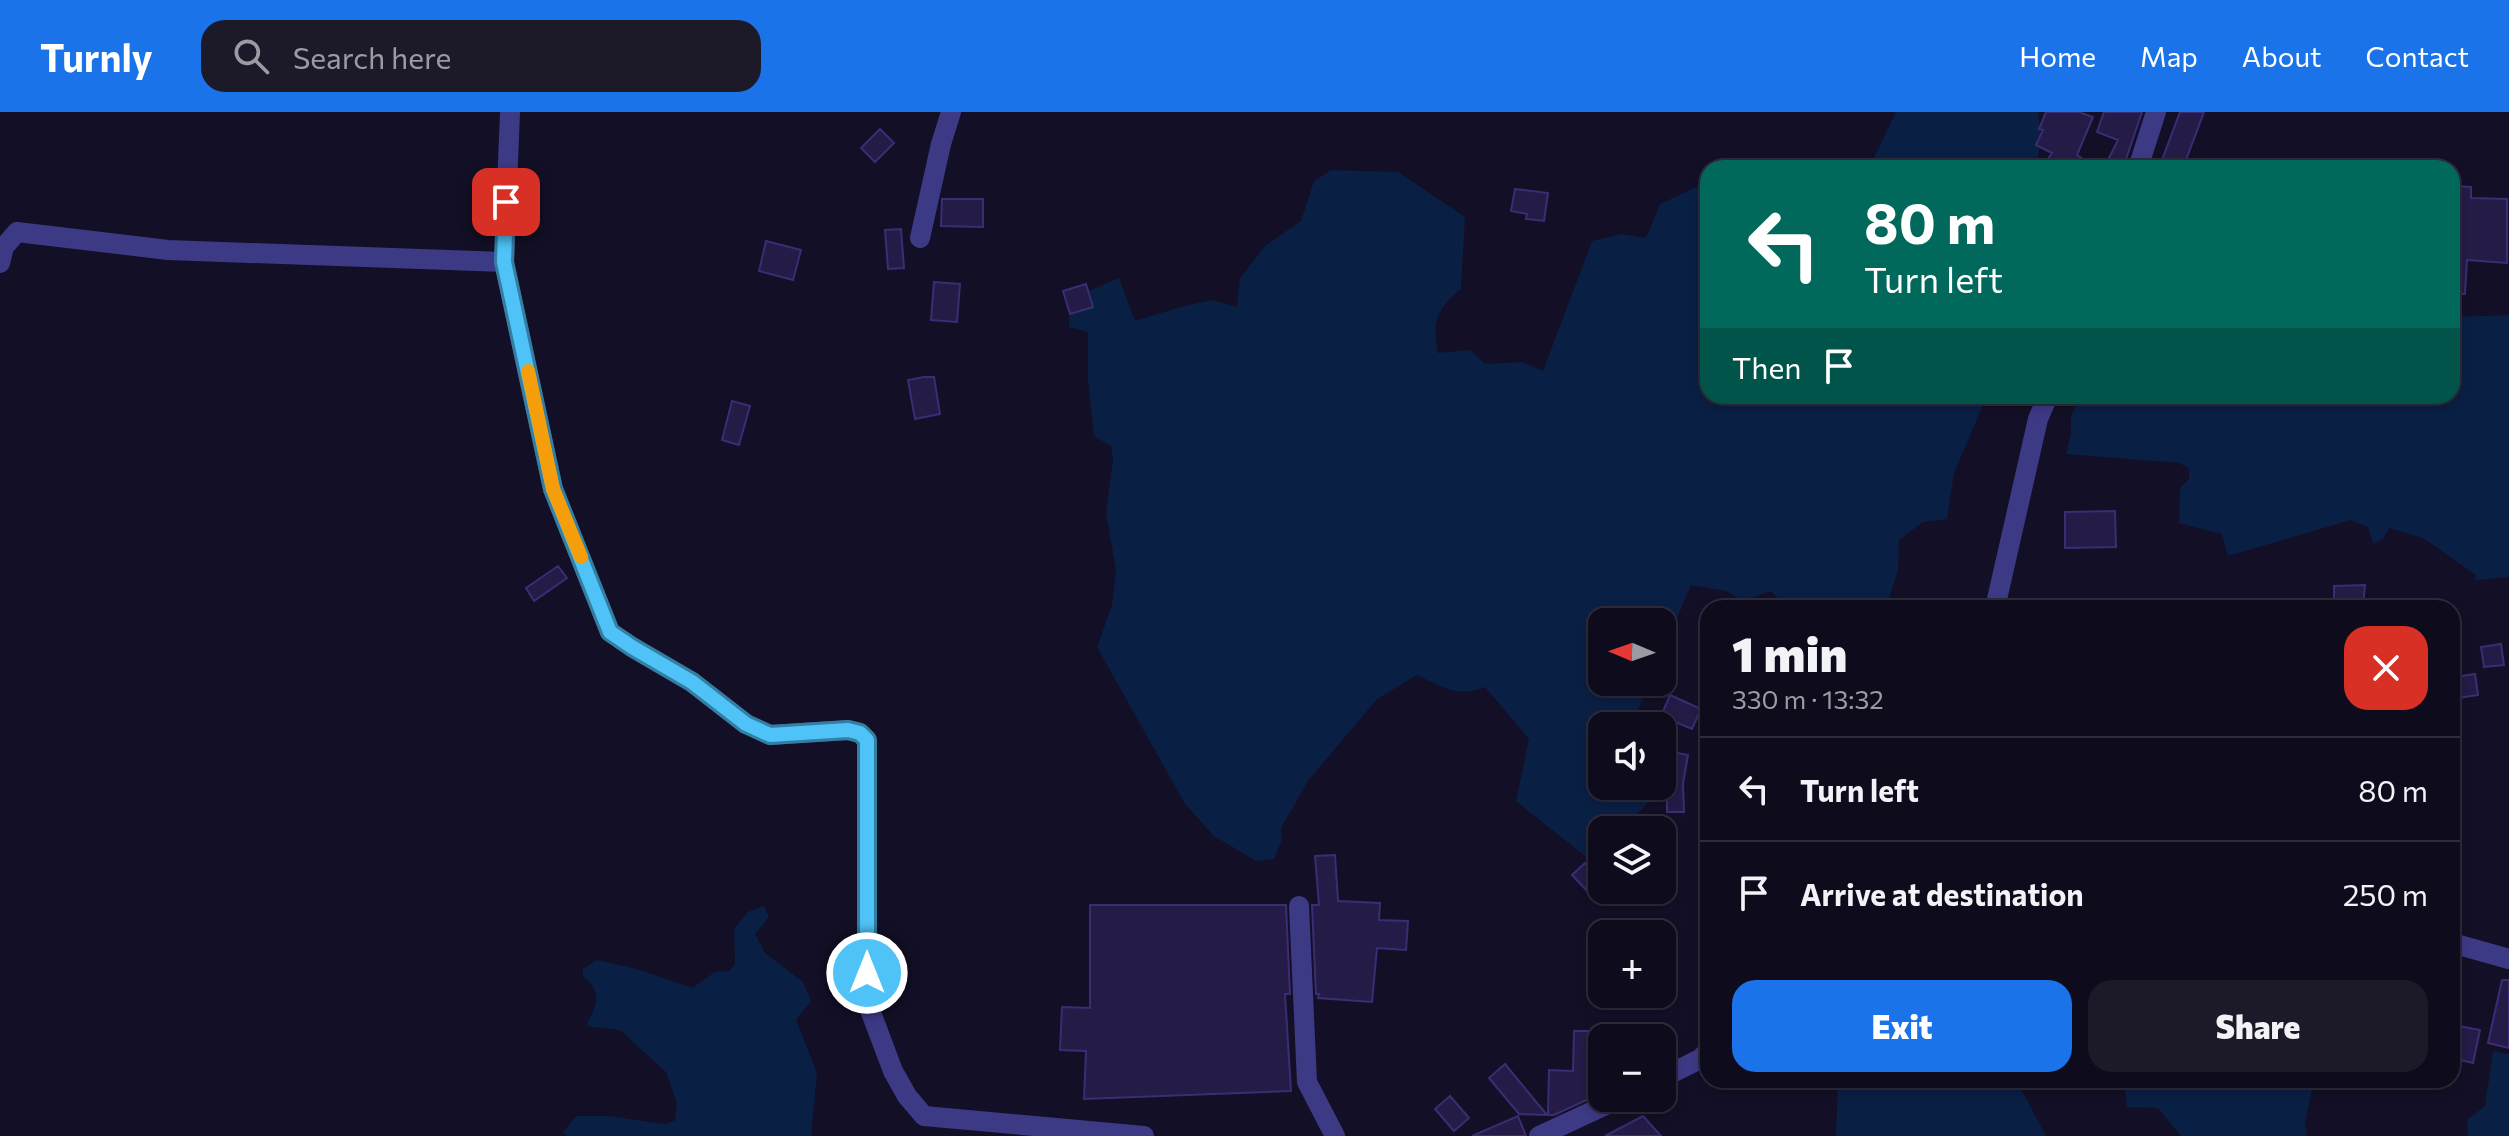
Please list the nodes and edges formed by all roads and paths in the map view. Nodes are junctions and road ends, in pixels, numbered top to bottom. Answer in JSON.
{"nodes":[{"id":1,"x":510,"y":112,"type":"edge"},
{"id":2,"x":951,"y":112,"type":"edge"},
{"id":3,"x":2156,"y":112,"type":"edge"},
{"id":4,"x":2141,"y":160,"type":"edge"},
{"id":5,"x":920,"y":238,"type":"dead end"},
{"id":6,"x":504,"y":262,"type":"junction"},
{"id":7,"x":0,"y":263,"type":"edge"},
{"id":8,"x":2045,"y":404,"type":"edge"},
{"id":9,"x":1997,"y":600,"type":"edge"},
{"id":10,"x":1299,"y":906,"type":"dead end"},
{"id":11,"x":2460,"y":945,"type":"edge"},
{"id":12,"x":2509,"y":959,"type":"edge"},
{"id":13,"x":1700,"y":1059,"type":"edge"},
{"id":14,"x":1676,"y":1071,"type":"edge"},
{"id":15,"x":1591,"y":1112,"type":"edge"},
{"id":16,"x":1144,"y":1136,"type":"edge"},
{"id":17,"x":1335,"y":1136,"type":"edge"},
{"id":18,"x":1539,"y":1136,"type":"edge"}],
"edges":[{"from":1,"to":6,"type":"street"},
{"from":2,"to":5,"type":"street"},
{"from":3,"to":4,"type":"street"},
{"from":6,"to":7,"type":"street"},
{"from":6,"to":16,"type":"street"},
{"from":8,"to":9,"type":"street"},
{"from":10,"to":17,"type":"street"},
{"from":11,"to":12,"type":"street"},
{"from":13,"to":14,"type":"street"},
{"from":15,"to":18,"type":"street"}]}
